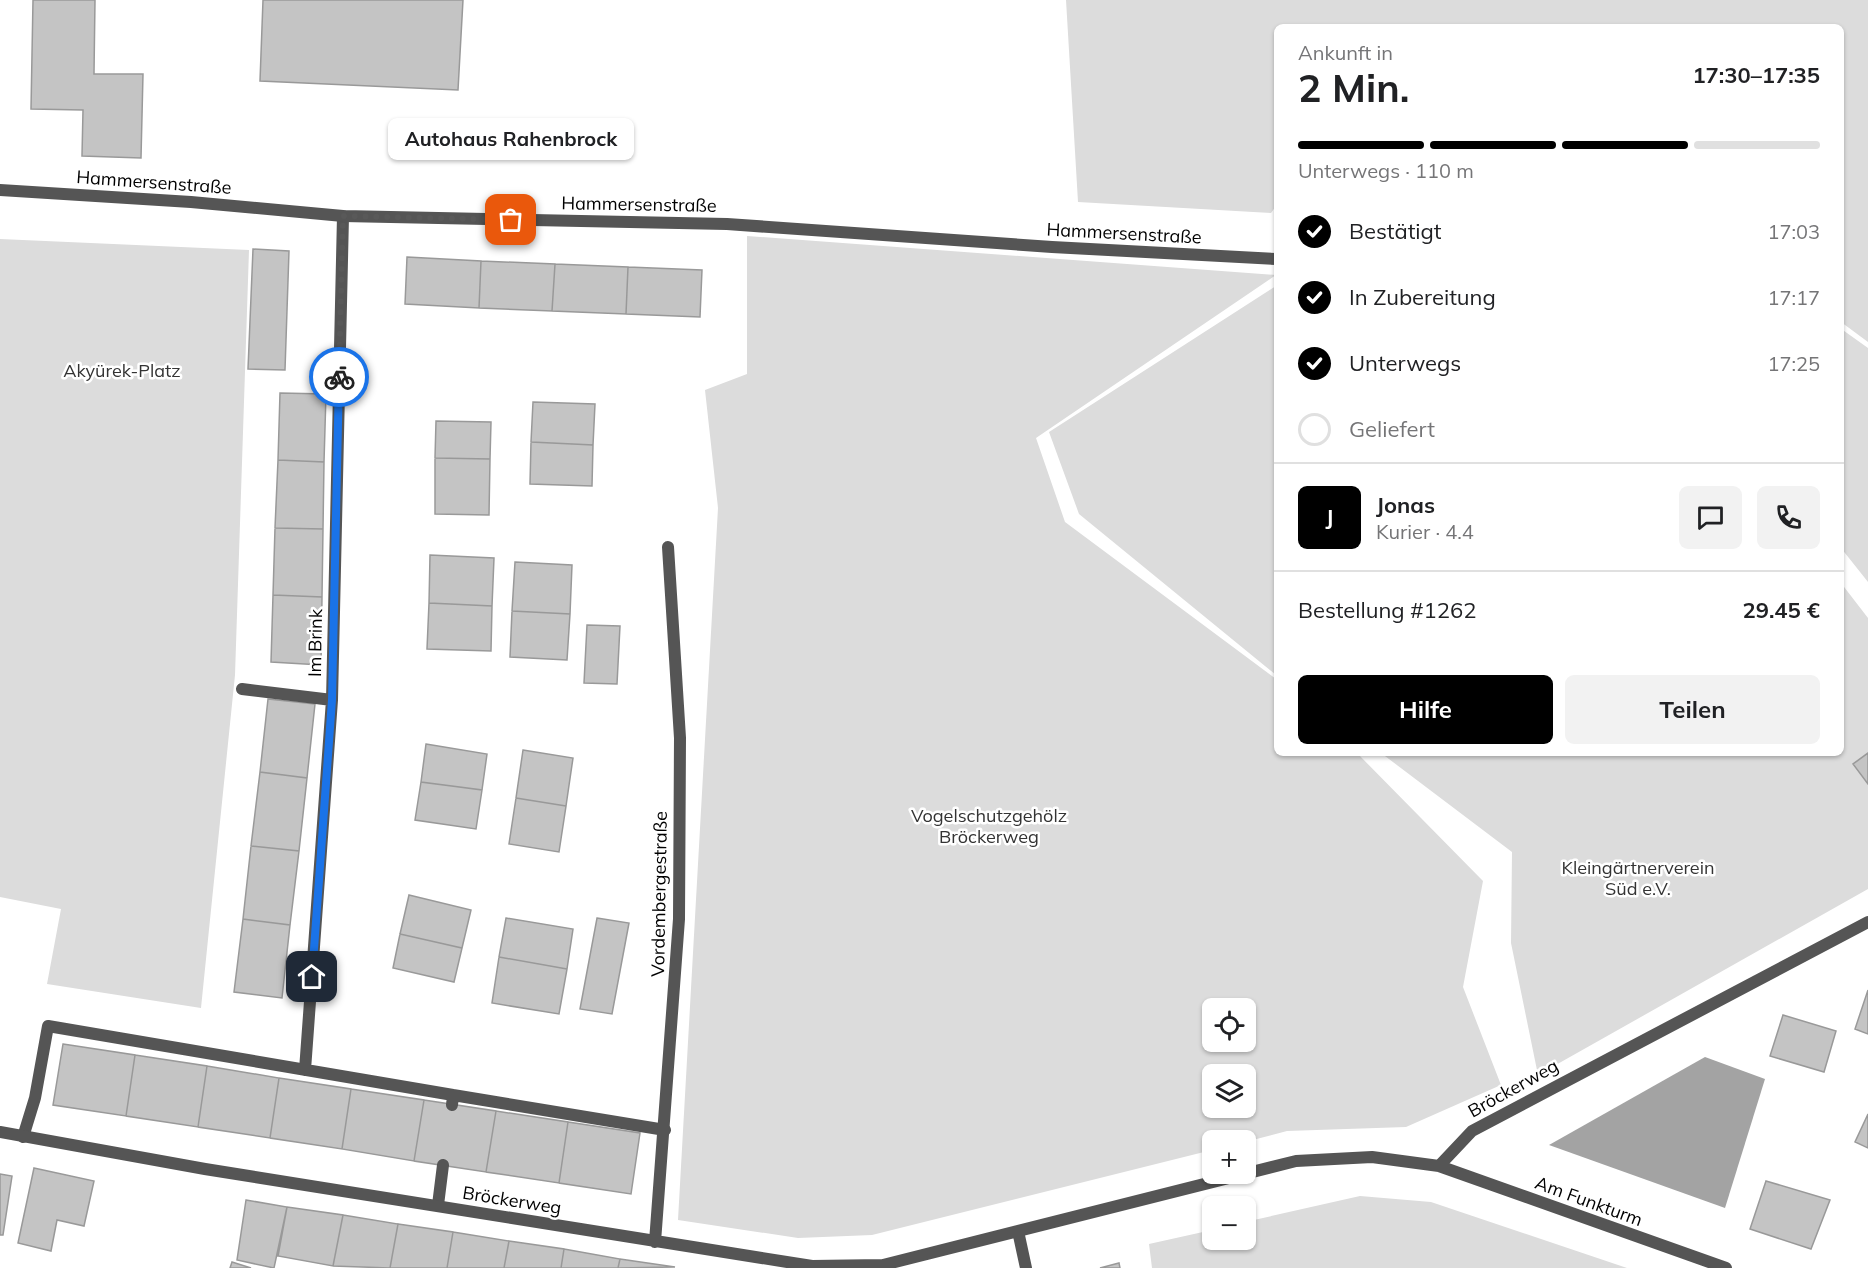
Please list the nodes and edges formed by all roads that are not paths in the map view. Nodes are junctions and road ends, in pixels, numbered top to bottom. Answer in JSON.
{"nodes":[{"id":1,"x":0,"y":190,"type":"edge"},
{"id":2,"x":343,"y":216,"type":"junction"},
{"id":3,"x":1274,"y":259,"type":"edge"},
{"id":4,"x":668,"y":547,"type":"dead end"},
{"id":5,"x":242,"y":689,"type":"dead end"},
{"id":6,"x":332,"y":700,"type":"junction"},
{"id":7,"x":1868,"y":922,"type":"edge"},
{"id":8,"x":305,"y":1070,"type":"junction"},
{"id":9,"x":664,"y":1130,"type":"junction"},
{"id":10,"x":0,"y":1132,"type":"edge"},
{"id":11,"x":23,"y":1137,"type":"junction"},
{"id":12,"x":443,"y":1165,"type":"dead end"},
{"id":13,"x":1439,"y":1166,"type":"junction"},
{"id":14,"x":438,"y":1206,"type":"junction"},
{"id":15,"x":1018,"y":1231,"type":"junction"},
{"id":16,"x":655,"y":1242,"type":"junction"},
{"id":17,"x":882,"y":1266,"type":"edge"},
{"id":18,"x":1026,"y":1268,"type":"edge"},
{"id":19,"x":1726,"y":1268,"type":"edge"}],
"edges":[{"from":1,"to":2,"type":"street","name":"Hammersenstraße"},
{"from":2,"to":3,"type":"street","name":"Hammersenstraße"},
{"from":2,"to":6,"type":"street","name":"Im Brink"},
{"from":4,"to":9,"type":"street","name":"Vordembergestraße"},
{"from":5,"to":6,"type":"street"},
{"from":6,"to":8,"type":"street","name":"Im Brink"},
{"from":7,"to":13,"type":"street","name":"Bröckerweg"},
{"from":8,"to":9,"type":"street"},
{"from":8,"to":11,"type":"street"},
{"from":9,"to":16,"type":"street","name":"Vordembergestraße"},
{"from":10,"to":11,"type":"street","name":"Bröckerweg"},
{"from":11,"to":14,"type":"street","name":"Bröckerweg"},
{"from":12,"to":14,"type":"street"},
{"from":13,"to":15,"type":"street","name":"Bröckerweg"},
{"from":13,"to":19,"type":"street","name":"Am Funkturm"},
{"from":14,"to":16,"type":"street","name":"Bröckerweg"},
{"from":15,"to":17,"type":"street","name":"Bröckerweg"},
{"from":15,"to":18,"type":"street"},
{"from":16,"to":17,"type":"street","name":"Bröckerweg"}]}
